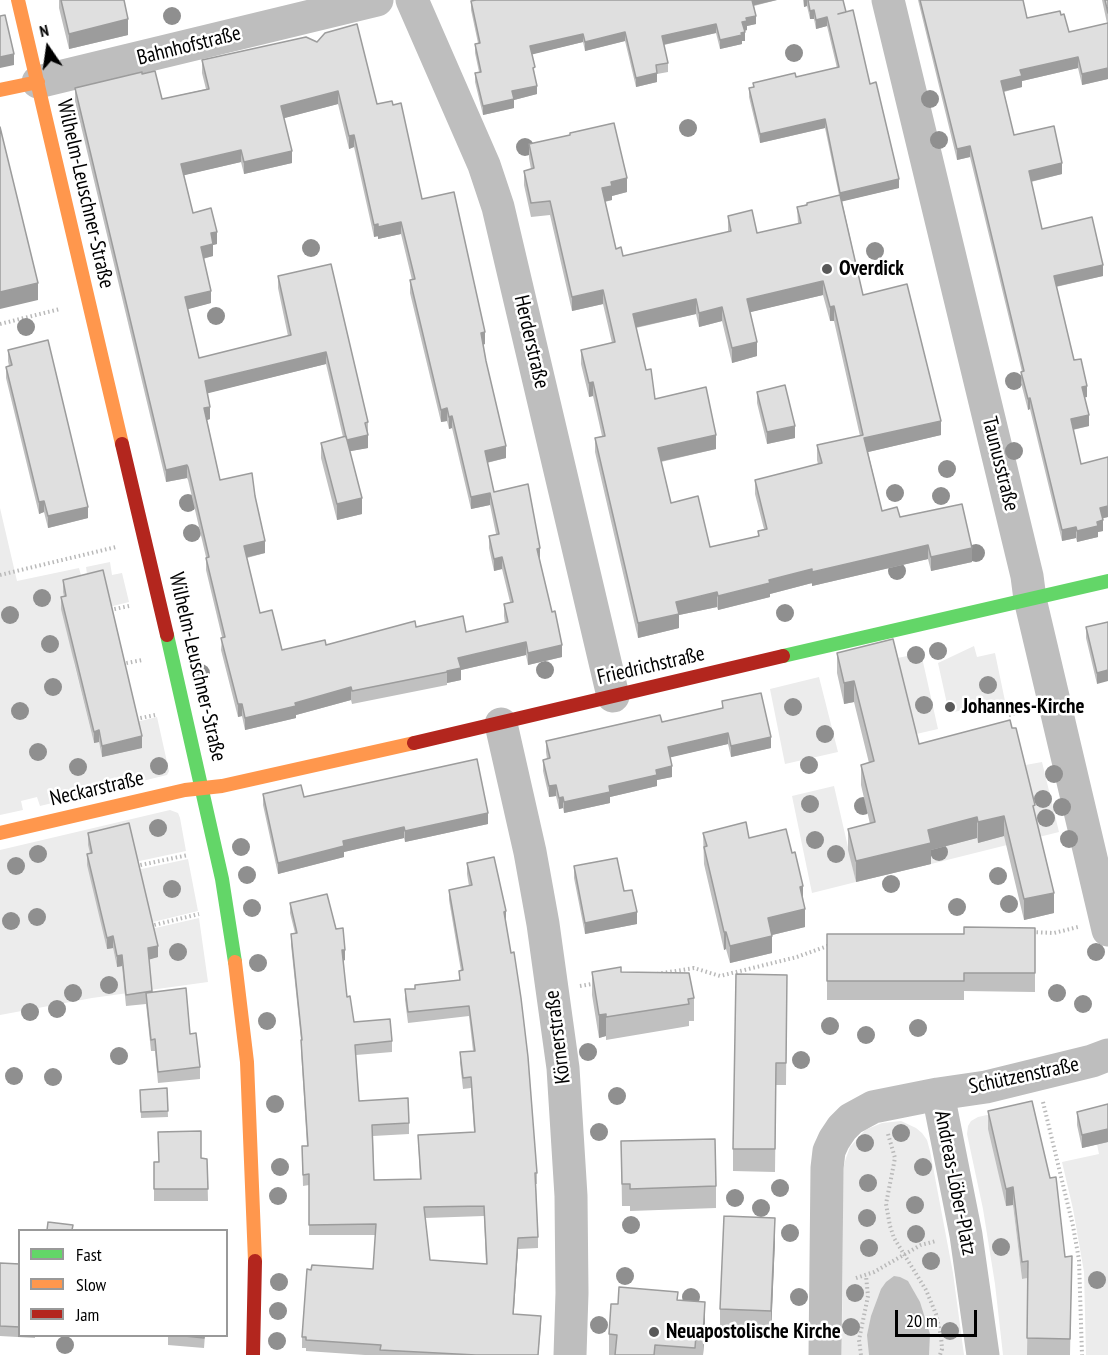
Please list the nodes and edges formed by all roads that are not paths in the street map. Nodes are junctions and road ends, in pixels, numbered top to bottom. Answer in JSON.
{"nodes":[{"id":1,"x":18,"y":0,"type":"edge"},
{"id":2,"x":377,"y":0,"type":"edge"},
{"id":3,"x":412,"y":0,"type":"edge"},
{"id":4,"x":888,"y":0,"type":"edge"},
{"id":5,"x":38,"y":82,"type":"junction"},
{"id":6,"x":0,"y":90,"type":"edge"},
{"id":7,"x":1108,"y":581,"type":"edge"},
{"id":8,"x":1030,"y":599,"type":"junction"},
{"id":9,"x":614,"y":696,"type":"junction"},
{"id":10,"x":501,"y":724,"type":"junction"},
{"id":11,"x":203,"y":788,"type":"junction"},
{"id":12,"x":0,"y":833,"type":"edge"},
{"id":13,"x":1096,"y":928,"type":"edge"},
{"id":14,"x":1108,"y":1054,"type":"edge"},
{"id":15,"x":938,"y":1094,"type":"junction"},
{"id":16,"x":253,"y":1355,"type":"edge"},
{"id":17,"x":570,"y":1355,"type":"edge"},
{"id":18,"x":825,"y":1355,"type":"edge"},
{"id":19,"x":983,"y":1355,"type":"edge"}],
"edges":[{"from":1,"to":5,"type":"street","name":"Wilhelm-Leuschner-Straße"},
{"from":2,"to":5,"type":"street","name":"Bahnhofstraße"},
{"from":3,"to":9,"type":"street","name":"Herderstraße"},
{"from":4,"to":8,"type":"street","name":"Taunusstraße"},
{"from":5,"to":6,"type":"street","name":"Bahnhofstraße"},
{"from":5,"to":11,"type":"street","name":"Wilhelm-Leuschner-Straße"},
{"from":7,"to":8,"type":"street","name":"Friedrichstraße"},
{"from":8,"to":9,"type":"street","name":"Friedrichstraße"},
{"from":8,"to":13,"type":"street","name":"Taunusstraße"},
{"from":9,"to":10,"type":"street","name":"Friedrichstraße"},
{"from":10,"to":11,"type":"street","name":"Friedrichstraße"},
{"from":10,"to":17,"type":"street","name":"Körnerstraße"},
{"from":11,"to":12,"type":"street","name":"Neckarstraße"},
{"from":11,"to":16,"type":"street","name":"Wilhelm-Leuschner-Straße"},
{"from":14,"to":15,"type":"street","name":"Schützenstraße"},
{"from":15,"to":18,"type":"street","name":"Andreas-Löber-Platz"},
{"from":15,"to":19,"type":"street","name":"Andreas-Löber-Platz"}]}
